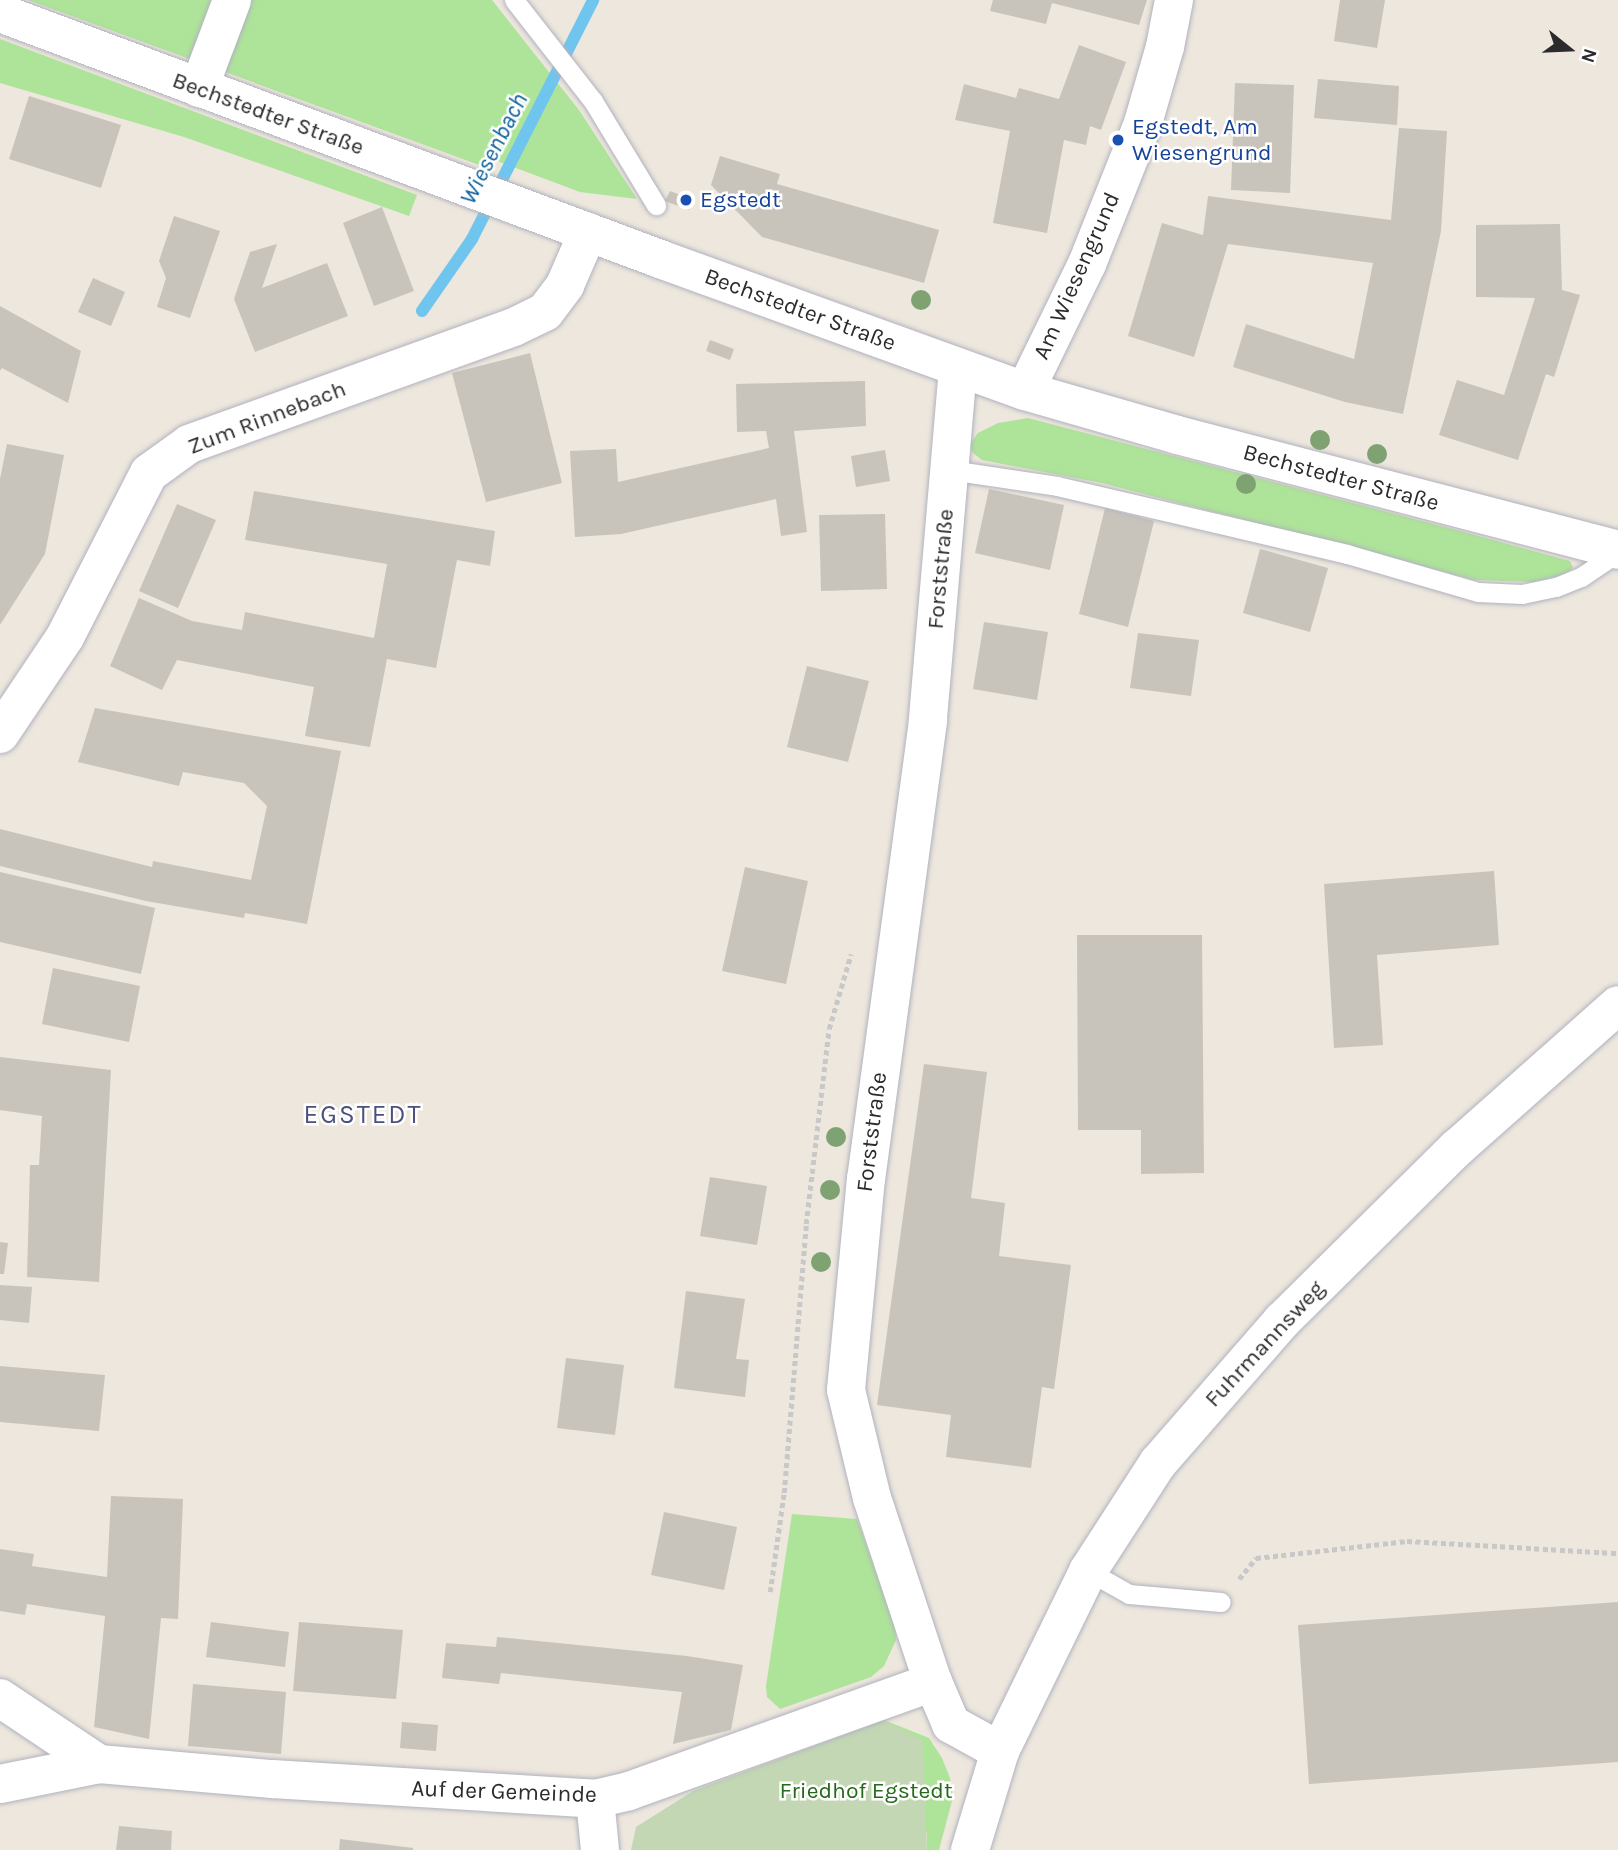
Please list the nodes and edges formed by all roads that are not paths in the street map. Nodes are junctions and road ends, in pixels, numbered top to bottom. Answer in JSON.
{"nodes":[{"id":1,"x":232,"y":0,"type":"edge"},
{"id":2,"x":514,"y":0,"type":"edge"},
{"id":3,"x":1174,"y":0,"type":"edge"},
{"id":4,"x":0,"y":13,"type":"edge"},
{"id":5,"x":199,"y":88,"type":"junction"},
{"id":6,"x":656,"y":205,"type":"dead end"},
{"id":7,"x":588,"y":232,"type":"junction"},
{"id":8,"x":958,"y":368,"type":"junction"},
{"id":9,"x":1025,"y":391,"type":"junction"},
{"id":10,"x":950,"y":470,"type":"junction"},
{"id":11,"x":1618,"y":551,"type":"edge"},
{"id":12,"x":0,"y":734,"type":"edge"},
{"id":13,"x":1618,"y":1005,"type":"edge"},
{"id":14,"x":1088,"y":1571,"type":"junction"},
{"id":15,"x":1221,"y":1602,"type":"road end"},
{"id":16,"x":933,"y":1682,"type":"junction"},
{"id":17,"x":0,"y":1698,"type":"edge"},
{"id":18,"x":1000,"y":1751,"type":"junction"},
{"id":19,"x":99,"y":1764,"type":"junction"},
{"id":20,"x":0,"y":1784,"type":"edge"},
{"id":21,"x":595,"y":1800,"type":"junction"},
{"id":22,"x":600,"y":1850,"type":"edge"},
{"id":23,"x":970,"y":1850,"type":"edge"}],
"edges":[{"from":1,"to":5,"type":"street"},
{"from":2,"to":6,"type":"lane"},
{"from":3,"to":9,"type":"street","name":"Am Wiesengrund"},
{"from":4,"to":5,"type":"street","name":"Bechstedter Straße"},
{"from":5,"to":7,"type":"street","name":"Bechstedter Straße"},
{"from":7,"to":8,"type":"street","name":"Bechstedter Straße"},
{"from":7,"to":12,"type":"street","name":"Zum Rinnebach"},
{"from":8,"to":9,"type":"street","name":"Bechstedter Straße"},
{"from":8,"to":10,"type":"street","name":"Forststraße"},
{"from":9,"to":11,"type":"street","name":"Bechstedter Straße"},
{"from":10,"to":11,"type":"lane","name":"Bechstedter Straße"},
{"from":10,"to":16,"type":"street","name":"Forststraße"},
{"from":13,"to":14,"type":"street","name":"Fuhrmannsweg"},
{"from":14,"to":15,"type":"lane"},
{"from":14,"to":18,"type":"street","name":"Fuhrmannsweg"},
{"from":16,"to":18,"type":"street","name":"Forststraße"},
{"from":16,"to":21,"type":"street","name":"Auf der Gemeinde"},
{"from":17,"to":19,"type":"street","name":"Auf der Gemeinde"},
{"from":18,"to":23,"type":"street"},
{"from":19,"to":20,"type":"street","name":"Auf der Gemeinde"},
{"from":19,"to":21,"type":"street","name":"Auf der Gemeinde"},
{"from":21,"to":22,"type":"street"}]}
